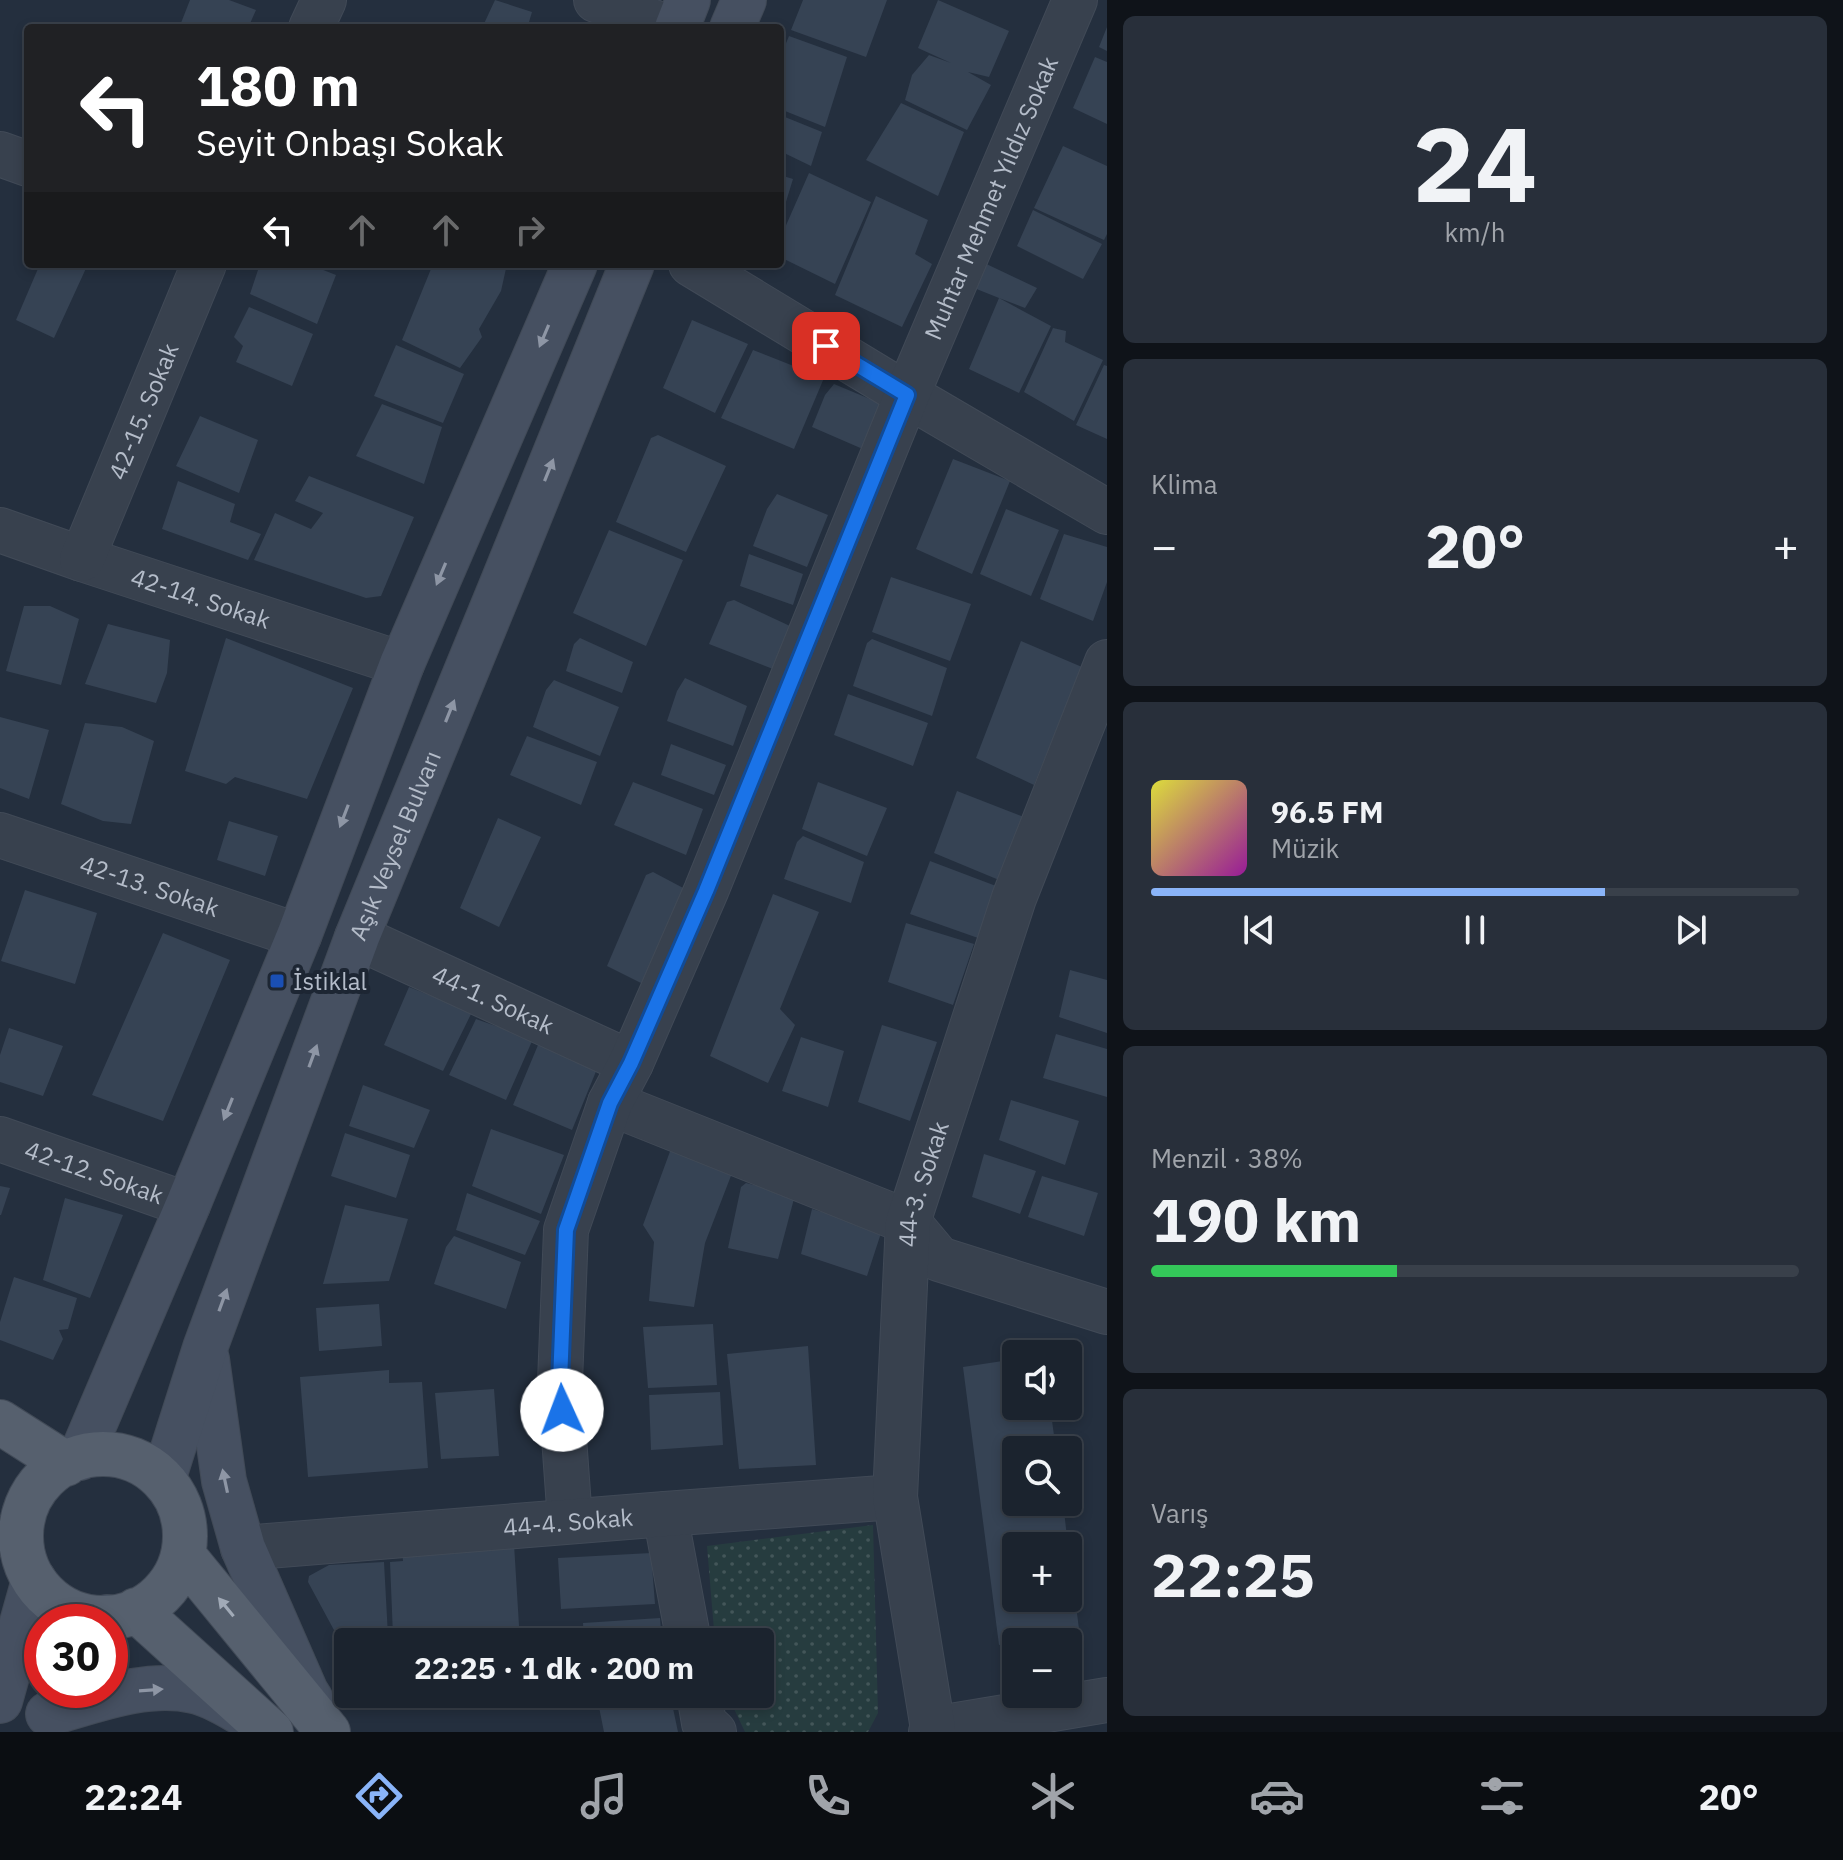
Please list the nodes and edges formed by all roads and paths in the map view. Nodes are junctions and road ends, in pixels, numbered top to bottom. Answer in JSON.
{"nodes":[{"id":1,"x":324,"y":0,"type":"edge"},
{"id":2,"x":596,"y":0,"type":"edge"},
{"id":3,"x":688,"y":0,"type":"edge"},
{"id":4,"x":744,"y":0,"type":"edge"},
{"id":5,"x":1075,"y":0,"type":"edge"},
{"id":6,"x":313,"y":24,"type":"edge"},
{"id":7,"x":659,"y":24,"type":"edge"},
{"id":8,"x":679,"y":24,"type":"edge"},
{"id":9,"x":734,"y":24,"type":"edge"},
{"id":10,"x":0,"y":154,"type":"edge"},
{"id":11,"x":24,"y":163,"type":"edge"},
{"id":12,"x":202,"y":268,"type":"edge"},
{"id":13,"x":573,"y":268,"type":"edge"},
{"id":14,"x":630,"y":268,"type":"edge"},
{"id":15,"x":698,"y":268,"type":"edge"},
{"id":16,"x":907,"y":395,"type":"junction"},
{"id":17,"x":1107,"y":512,"type":"edge"},
{"id":18,"x":0,"y":530,"type":"edge"},
{"id":19,"x":82,"y":559,"type":"junction"},
{"id":20,"x":1107,"y":662,"type":"edge"},
{"id":21,"x":402,"y":664,"type":"junction"},
{"id":22,"x":0,"y":835,"type":"edge"},
{"id":23,"x":299,"y":936,"type":"junction"},
{"id":24,"x":357,"y":937,"type":"junction"},
{"id":25,"x":631,"y":1063,"type":"junction"},
{"id":26,"x":610,"y":1103,"type":"junction"},
{"id":27,"x":0,"y":1139,"type":"edge"},
{"id":28,"x":188,"y":1205,"type":"junction"},
{"id":29,"x":908,"y":1222,"type":"junction"},
{"id":30,"x":1107,"y":1312,"type":"edge"},
{"id":31,"x":205,"y":1348,"type":"junction"},
{"id":32,"x":0,"y":1422,"type":"edge"},
{"id":33,"x":73,"y":1461,"type":"junction"},
{"id":34,"x":163,"y":1480,"type":"junction"},
{"id":35,"x":895,"y":1497,"type":"junction"},
{"id":36,"x":665,"y":1514,"type":"junction"},
{"id":37,"x":570,"y":1521,"type":"junction"},
{"id":38,"x":243,"y":1548,"type":"junction"},
{"id":39,"x":19,"y":1551,"type":"edge"},
{"id":40,"x":183,"y":1555,"type":"junction"},
{"id":41,"x":58,"y":1604,"type":"edge"},
{"id":42,"x":128,"y":1611,"type":"edge"},
{"id":43,"x":128,"y":1625,"type":"edge"},
{"id":44,"x":686,"y":1628,"type":"edge"},
{"id":45,"x":3,"y":1678,"type":"edge"},
{"id":46,"x":1107,"y":1700,"type":"edge"},
{"id":47,"x":701,"y":1708,"type":"edge"},
{"id":48,"x":49,"y":1712,"type":"edge"},
{"id":49,"x":268,"y":1729,"type":"edge"},
{"id":50,"x":932,"y":1730,"type":"edge"},
{"id":51,"x":330,"y":1732,"type":"edge"},
{"id":52,"x":714,"y":1732,"type":"edge"}],
"edges":[{"from":1,"to":6,"type":"street"},
{"from":2,"to":7,"type":"street"},
{"from":3,"to":8,"type":"main road"},
{"from":4,"to":9,"type":"main road"},
{"from":5,"to":16,"type":"street","name":"Muhtar Mehmet Yıldız Sokak"},
{"from":10,"to":11,"type":"street"},
{"from":12,"to":19,"type":"street","name":"42-15. Sokak"},
{"from":13,"to":21,"type":"main road","one_way":true},
{"from":24,"to":14,"type":"main road","name":"Aşık Veysel Bulvarı","one_way":true},
{"from":15,"to":16,"type":"street"},
{"from":16,"to":17,"type":"street"},
{"from":16,"to":25,"type":"street","name":"Muhtar Mehmet Yıldız Sokak"},
{"from":18,"to":19,"type":"street","name":"42-14. Sokak"},
{"from":19,"to":21,"type":"street","name":"42-14. Sokak"},
{"from":20,"to":29,"type":"street","name":"44-3. Sokak"},
{"from":21,"to":23,"type":"main road","one_way":true},
{"from":22,"to":23,"type":"street","name":"42-13. Sokak"},
{"from":23,"to":28,"type":"main road","one_way":true},
{"from":24,"to":25,"type":"street","name":"44-1. Sokak"},
{"from":31,"to":24,"type":"main road","name":"Aşık Veysel Bulvarı","one_way":true},
{"from":25,"to":26,"type":"street","name":"Muhtar Mehmet Yıldız Sokak"},
{"from":26,"to":29,"type":"street"},
{"from":26,"to":37,"type":"street","name":"Muhtar Mehmet Yıldız Sokak"},
{"from":27,"to":28,"type":"street","name":"42-12. Sokak"},
{"from":28,"to":33,"type":"main road"},
{"from":29,"to":30,"type":"street"},
{"from":29,"to":35,"type":"street","name":"44-3. Sokak"},
{"from":31,"to":34,"type":"main road","name":"Aşık Veysel Bulvarı"},
{"from":38,"to":31,"type":"main road","one_way":true},
{"from":32,"to":33,"type":"main road"},
{"from":33,"to":34,"type":"main road"},
{"from":33,"to":39,"type":"main road"},
{"from":34,"to":40,"type":"main road"},
{"from":35,"to":36,"type":"street","name":"44-4. Sokak"},
{"from":35,"to":50,"type":"street","name":"44-3. Sokak"},
{"from":36,"to":37,"type":"street","name":"44-4. Sokak"},
{"from":36,"to":44,"type":"street"},
{"from":37,"to":38,"type":"street","name":"44-4. Sokak"},
{"from":38,"to":51,"type":"main road"},
{"from":39,"to":41,"type":"main road"},
{"from":39,"to":45,"type":"main road"},
{"from":40,"to":42,"type":"main road"},
{"from":51,"to":40,"type":"main road","one_way":true},
{"from":43,"to":49,"type":"main road"},
{"from":46,"to":50,"type":"street"},
{"from":47,"to":52,"type":"street"},
{"from":48,"to":49,"type":"main road","one_way":true}]}
